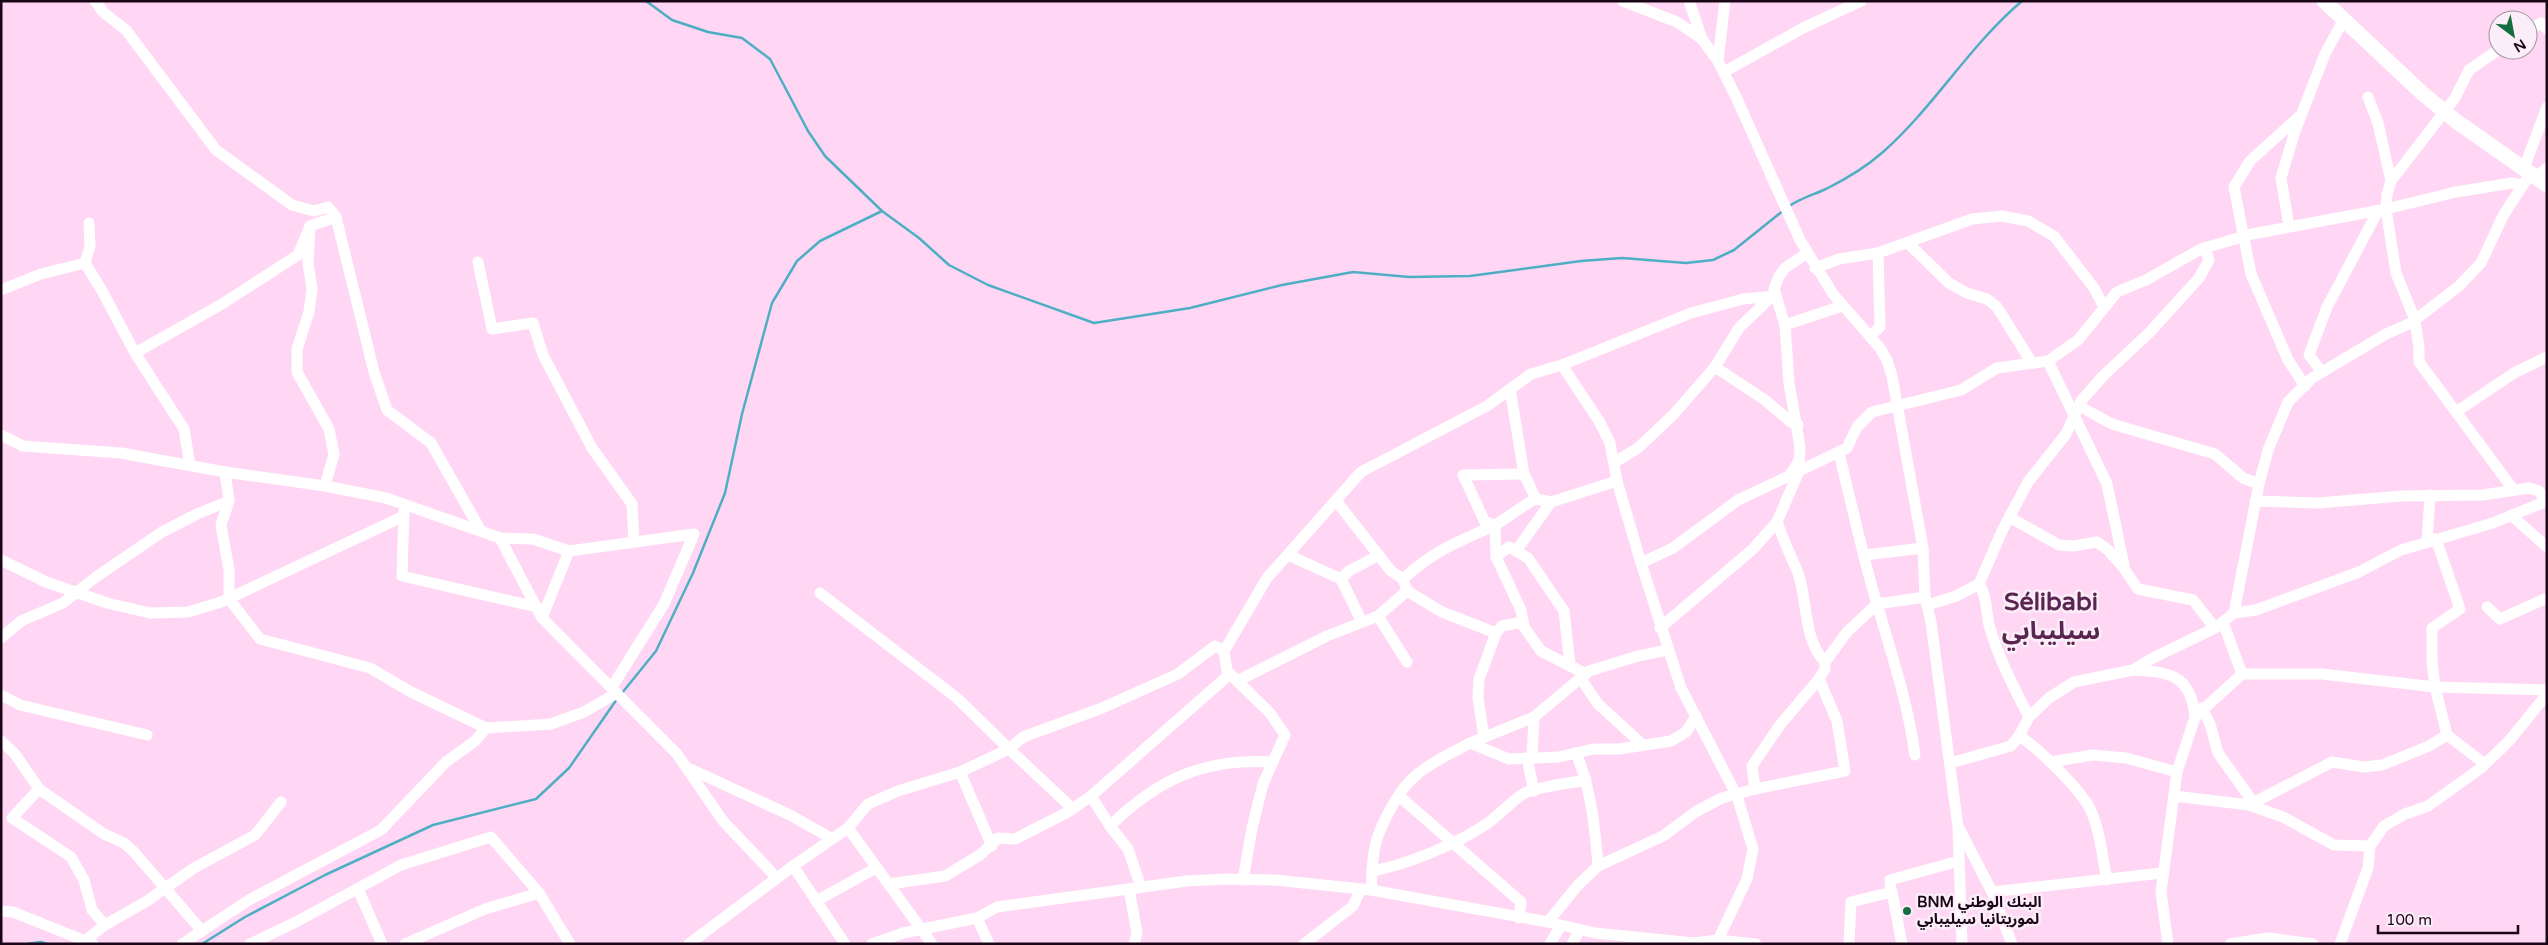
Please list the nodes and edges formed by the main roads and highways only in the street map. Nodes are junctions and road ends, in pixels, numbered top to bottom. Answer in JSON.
{"nodes":[{"id":1,"x":2324,"y":1,"type":"edge"},
{"id":2,"x":2535,"y":176,"type":"edge"}],
"edges":[{"from":1,"to":2,"type":"main road"}]}
